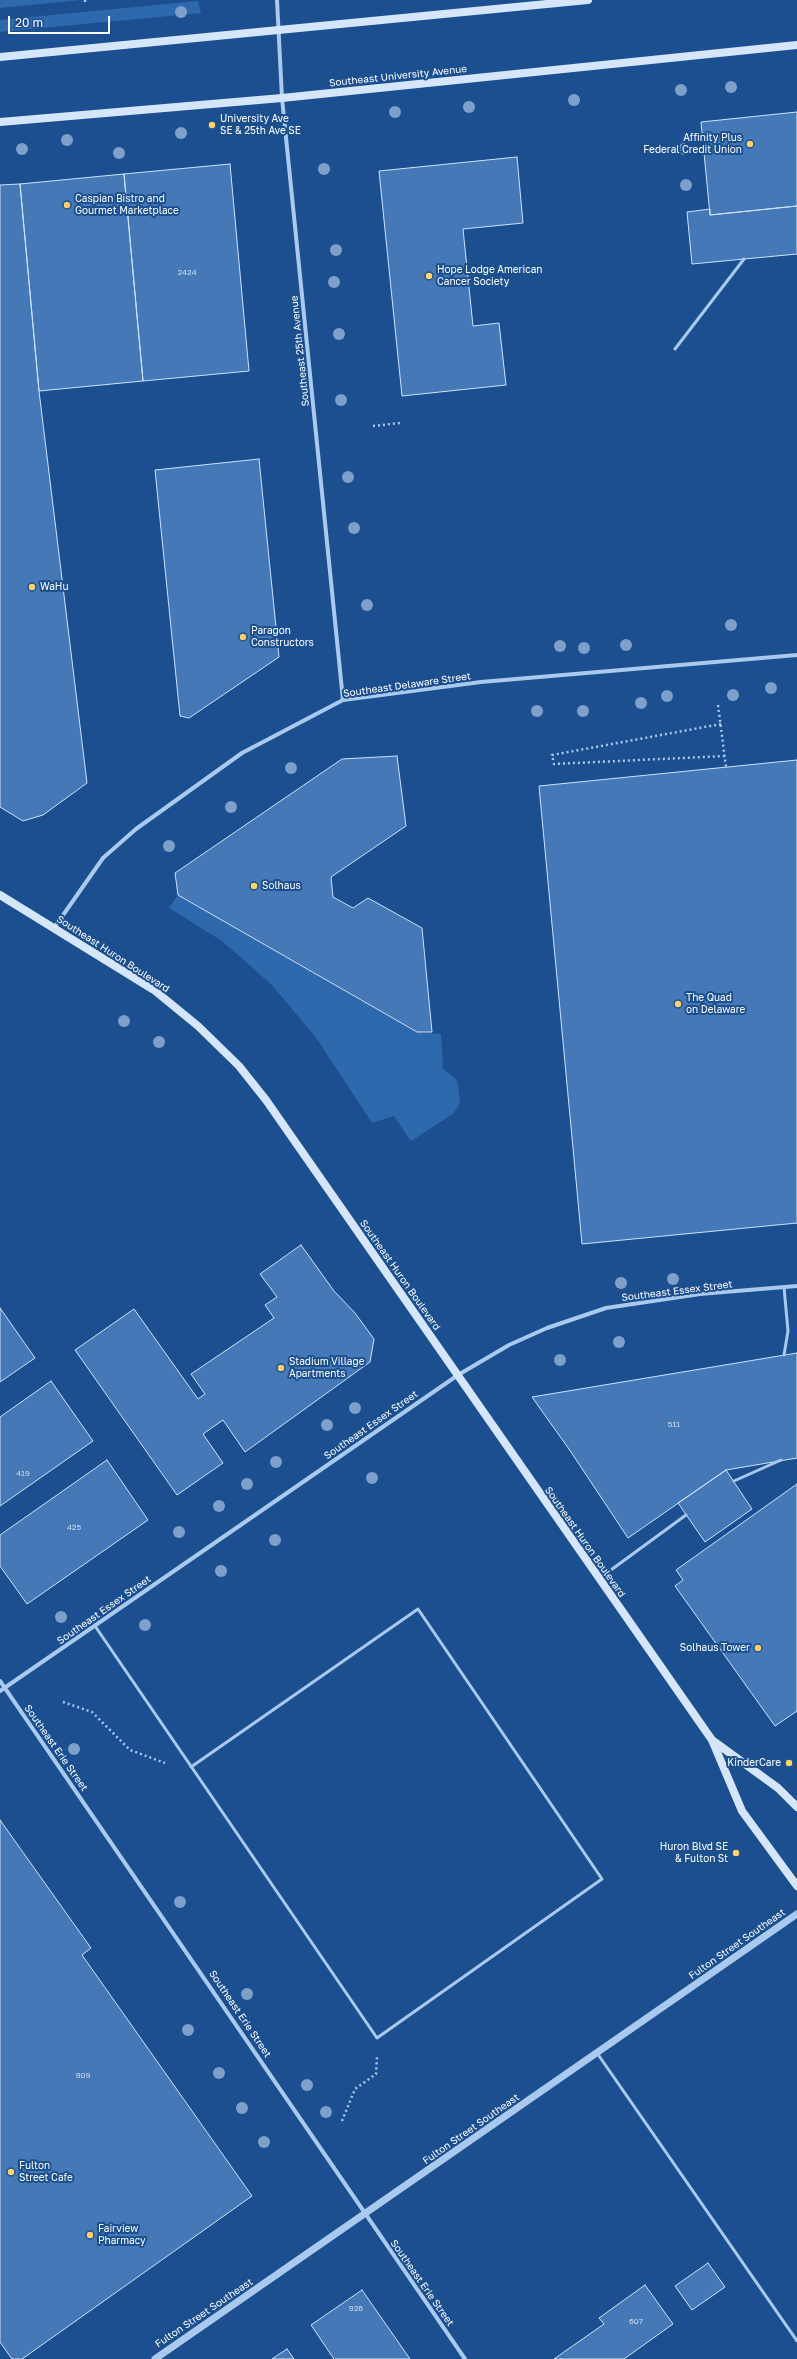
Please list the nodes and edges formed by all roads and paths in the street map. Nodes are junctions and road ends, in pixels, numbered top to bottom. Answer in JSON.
{"nodes":[{"id":1,"x":85,"y":0,"type":"edge"},
{"id":2,"x":278,"y":0,"type":"edge"},
{"id":3,"x":588,"y":0,"type":"edge"},
{"id":4,"x":85,"y":5,"type":"dead end"},
{"id":5,"x":278,"y":29,"type":"junction"},
{"id":6,"x":797,"y":45,"type":"edge"},
{"id":7,"x":0,"y":57,"type":"edge"},
{"id":8,"x":282,"y":98,"type":"junction"},
{"id":9,"x":0,"y":122,"type":"edge"},
{"id":10,"x":744,"y":260,"type":"dead end"},
{"id":11,"x":675,"y":349,"type":"dead end"},
{"id":12,"x":400,"y":423,"type":"dead end"},
{"id":13,"x":373,"y":426,"type":"dead end"},
{"id":14,"x":797,"y":655,"type":"edge"},
{"id":15,"x":344,"y":700,"type":"junction"},
{"id":16,"x":718,"y":705,"type":"dead end"},
{"id":17,"x":721,"y":724,"type":"junction"},
{"id":18,"x":725,"y":756,"type":"junction"},
{"id":19,"x":726,"y":767,"type":"dead end"},
{"id":20,"x":0,"y":895,"type":"edge"},
{"id":21,"x":54,"y":928,"type":"junction"},
{"id":22,"x":797,"y":1286,"type":"edge"},
{"id":23,"x":784,"y":1287,"type":"junction"},
{"id":24,"x":784,"y":1355,"type":"dead end"},
{"id":25,"x":458,"y":1375,"type":"junction"},
{"id":26,"x":781,"y":1460,"type":"dead end"},
{"id":27,"x":734,"y":1481,"type":"dead end"},
{"id":28,"x":686,"y":1515,"type":"dead end"},
{"id":29,"x":599,"y":1579,"type":"junction"},
{"id":30,"x":95,"y":1626,"type":"junction"},
{"id":31,"x":0,"y":1681,"type":"edge"},
{"id":32,"x":5,"y":1688,"type":"junction"},
{"id":33,"x":0,"y":1691,"type":"edge"},
{"id":34,"x":63,"y":1702,"type":"dead end"},
{"id":35,"x":712,"y":1740,"type":"junction"},
{"id":36,"x":191,"y":1767,"type":"junction"},
{"id":37,"x":797,"y":1807,"type":"edge"},
{"id":38,"x":797,"y":1886,"type":"edge"},
{"id":39,"x":797,"y":1914,"type":"edge"},
{"id":40,"x":377,"y":2038,"type":"junction"},
{"id":41,"x":597,"y":2053,"type":"junction"},
{"id":42,"x":342,"y":2121,"type":"dead end"},
{"id":43,"x":364,"y":2214,"type":"junction"},
{"id":44,"x":797,"y":2341,"type":"edge"},
{"id":45,"x":155,"y":2359,"type":"edge"},
{"id":46,"x":465,"y":2359,"type":"edge"}],
"edges":[{"from":1,"to":4,"type":"path"},
{"from":2,"to":5,"type":"street","name":"Southeast 25th Avenue"},
{"from":3,"to":5,"type":"main road"},
{"from":5,"to":7,"type":"main road"},
{"from":5,"to":8,"type":"street","name":"Southeast 25th Avenue"},
{"from":6,"to":8,"type":"main road","name":"Southeast University Avenue"},
{"from":8,"to":9,"type":"main road","name":"Southeast University Avenue"},
{"from":8,"to":15,"type":"street","name":"Southeast 25th Avenue"},
{"from":10,"to":11,"type":"lane"},
{"from":12,"to":13,"type":"path"},
{"from":14,"to":15,"type":"street","name":"Southeast Delaware Street"},
{"from":15,"to":21,"type":"street","name":"Southeast Delaware Street"},
{"from":16,"to":17,"type":"path"},
{"from":17,"to":18,"type":"path"},
{"from":17,"to":18,"type":"path"},
{"from":18,"to":19,"type":"path"},
{"from":20,"to":21,"type":"main road","name":"Southeast Huron Boulevard"},
{"from":21,"to":25,"type":"main road","name":"Southeast Huron Boulevard"},
{"from":22,"to":23,"type":"street","name":"Southeast Essex Street"},
{"from":23,"to":24,"type":"lane"},
{"from":23,"to":25,"type":"street","name":"Southeast Essex Street"},
{"from":25,"to":29,"type":"main road","name":"Southeast Huron Boulevard"},
{"from":25,"to":30,"type":"street","name":"Southeast Essex Street"},
{"from":26,"to":27,"type":"lane"},
{"from":28,"to":29,"type":"lane"},
{"from":29,"to":35,"type":"main road","name":"Southeast Huron Boulevard"},
{"from":30,"to":32,"type":"street","name":"Southeast Essex Street"},
{"from":30,"to":36,"type":"lane"},
{"from":31,"to":32,"type":"street","name":"Southeast Erie Street"},
{"from":32,"to":33,"type":"street","name":"Southeast Essex Street"},
{"from":32,"to":43,"type":"street","name":"Southeast Erie Street"},
{"from":34,"to":36,"type":"path"},
{"from":35,"to":37,"type":"main road","name":"Southeast Huron Boulevard"},
{"from":35,"to":38,"type":"main road","name":"Southeast Huron Boulevard"},
{"from":36,"to":40,"type":"lane"},
{"from":36,"to":40,"type":"lane"},
{"from":39,"to":41,"type":"street","name":"Fulton Street Southeast"},
{"from":40,"to":42,"type":"path"},
{"from":41,"to":43,"type":"street","name":"Fulton Street Southeast"},
{"from":41,"to":44,"type":"lane"},
{"from":43,"to":45,"type":"street","name":"Fulton Street Southeast"},
{"from":43,"to":46,"type":"street","name":"Southeast Erie Street"}]}
